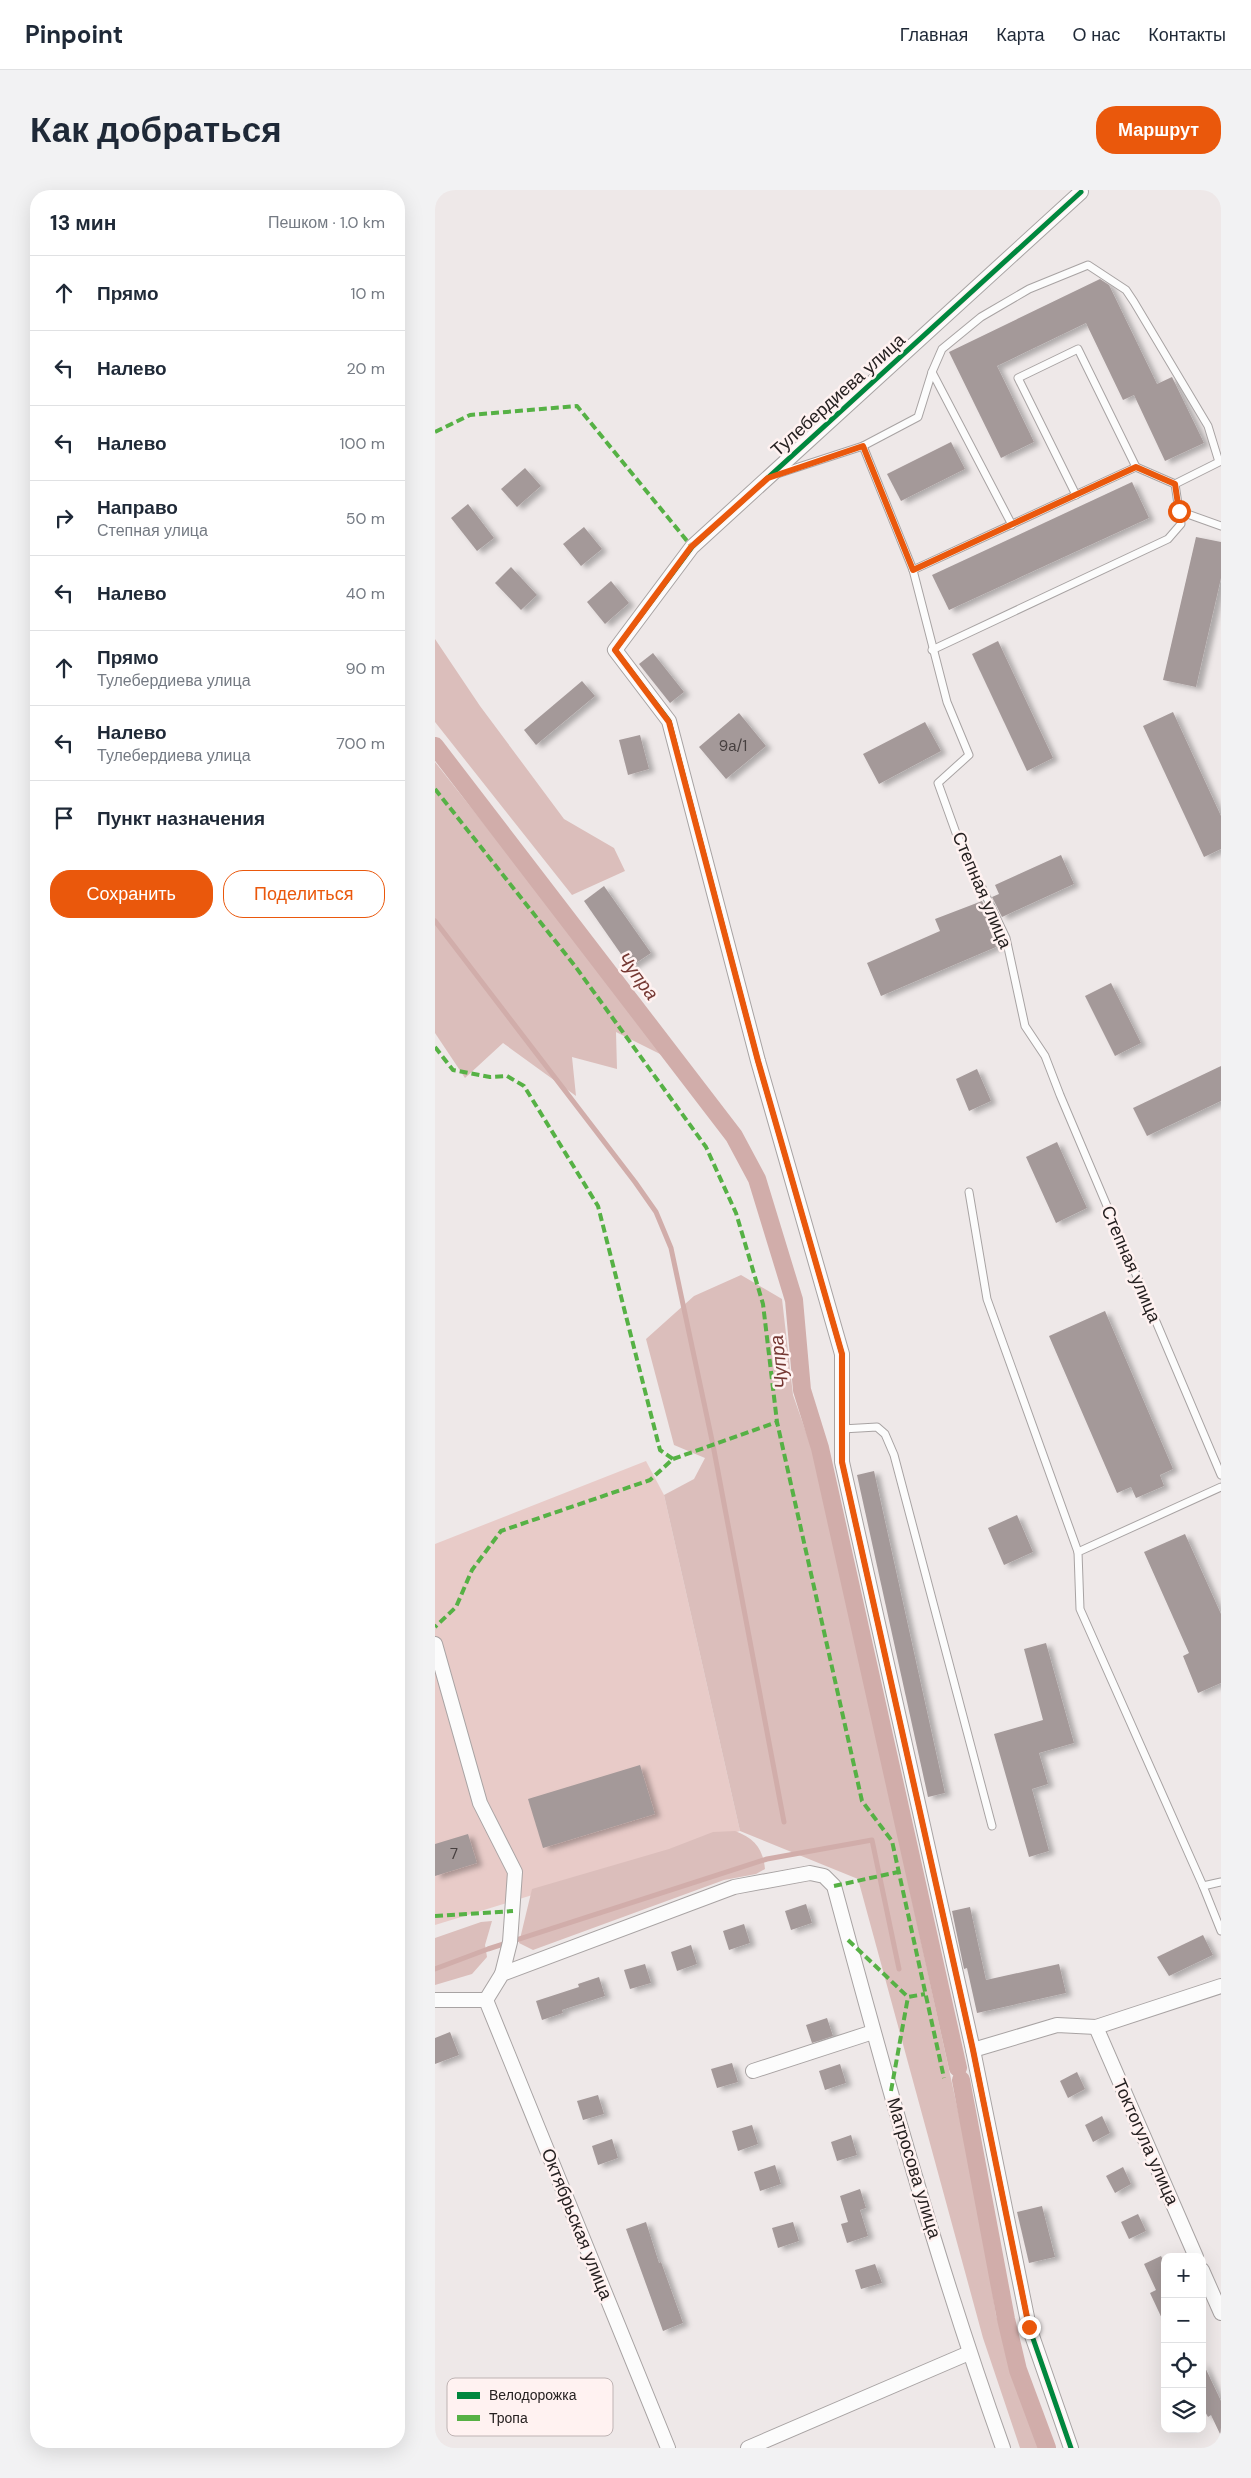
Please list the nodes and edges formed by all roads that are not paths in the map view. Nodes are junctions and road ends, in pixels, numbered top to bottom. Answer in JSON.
{"nodes":[{"id":1,"x":1081,"y":192,"type":"dead end"},
{"id":2,"x":932,"y":372,"type":"junction"},
{"id":3,"x":863,"y":446,"type":"junction"},
{"id":4,"x":1136,"y":467,"type":"junction"},
{"id":5,"x":768,"y":478,"type":"junction"},
{"id":6,"x":1175,"y":484,"type":"junction"},
{"id":7,"x":1076,"y":495,"type":"junction"},
{"id":8,"x":1179,"y":511,"type":"junction"},
{"id":9,"x":1012,"y":525,"type":"junction"},
{"id":10,"x":1221,"y":526,"type":"edge"},
{"id":11,"x":913,"y":570,"type":"junction"},
{"id":12,"x":932,"y":650,"type":"junction"},
{"id":13,"x":969,"y":1192,"type":"dead end"},
{"id":14,"x":842,"y":1429,"type":"junction"},
{"id":15,"x":1221,"y":1475,"type":"edge"},
{"id":16,"x":1221,"y":1488,"type":"edge"},
{"id":17,"x":1078,"y":1552,"type":"junction"},
{"id":18,"x":435,"y":1644,"type":"edge"},
{"id":19,"x":992,"y":1826,"type":"dead end"},
{"id":20,"x":1221,"y":1882,"type":"edge"},
{"id":21,"x":1203,"y":1886,"type":"junction"},
{"id":22,"x":1221,"y":1931,"type":"edge"},
{"id":23,"x":502,"y":1974,"type":"junction"},
{"id":24,"x":1221,"y":1986,"type":"edge"},
{"id":25,"x":435,"y":2000,"type":"edge"},
{"id":26,"x":486,"y":2000,"type":"junction"},
{"id":27,"x":1095,"y":2027,"type":"junction"},
{"id":28,"x":873,"y":2032,"type":"junction"},
{"id":29,"x":973,"y":2050,"type":"junction"},
{"id":30,"x":753,"y":2070,"type":"dead end"},
{"id":31,"x":1195,"y":2253,"type":"edge"},
{"id":32,"x":1206,"y":2279,"type":"edge"},
{"id":33,"x":1221,"y":2312,"type":"edge"},
{"id":34,"x":969,"y":2353,"type":"junction"},
{"id":35,"x":668,"y":2448,"type":"edge"},
{"id":36,"x":748,"y":2448,"type":"edge"},
{"id":37,"x":1003,"y":2448,"type":"edge"},
{"id":38,"x":1071,"y":2448,"type":"edge"}],
"edges":[{"from":1,"to":5,"type":"street","name":"Тулебердиева улица"},
{"from":2,"to":3,"type":"lane"},
{"from":2,"to":6,"type":"lane"},
{"from":2,"to":9,"type":"lane"},
{"from":3,"to":5,"type":"lane"},
{"from":3,"to":11,"type":"lane","name":"Степная улица"},
{"from":4,"to":6,"type":"lane"},
{"from":4,"to":7,"type":"lane"},
{"from":4,"to":7,"type":"lane"},
{"from":5,"to":14,"type":"street","name":"Тулебердиева улица"},
{"from":6,"to":8,"type":"lane"},
{"from":7,"to":9,"type":"lane"},
{"from":8,"to":10,"type":"lane"},
{"from":8,"to":12,"type":"lane"},
{"from":9,"to":11,"type":"lane"},
{"from":11,"to":12,"type":"lane","name":"Степная улица"},
{"from":12,"to":15,"type":"lane","name":"Степная улица"},
{"from":13,"to":17,"type":"lane"},
{"from":14,"to":19,"type":"lane"},
{"from":14,"to":29,"type":"street","name":"Тулебердиева улица"},
{"from":16,"to":17,"type":"lane"},
{"from":17,"to":21,"type":"lane"},
{"from":18,"to":23,"type":"street"},
{"from":20,"to":21,"type":"lane"},
{"from":21,"to":22,"type":"lane"},
{"from":23,"to":26,"type":"street"},
{"from":23,"to":28,"type":"street","name":"Матросова улица"},
{"from":24,"to":27,"type":"street"},
{"from":25,"to":26,"type":"street"},
{"from":26,"to":35,"type":"street","name":"Октябрьская улица"},
{"from":27,"to":29,"type":"street"},
{"from":27,"to":31,"type":"street","name":"Токтогула улица"},
{"from":28,"to":30,"type":"street"},
{"from":28,"to":34,"type":"street","name":"Матросова улица"},
{"from":29,"to":38,"type":"street","name":"Тулебердиева улица"},
{"from":32,"to":33,"type":"street"},
{"from":34,"to":36,"type":"street"},
{"from":34,"to":37,"type":"street","name":"Матросова улица"}]}
